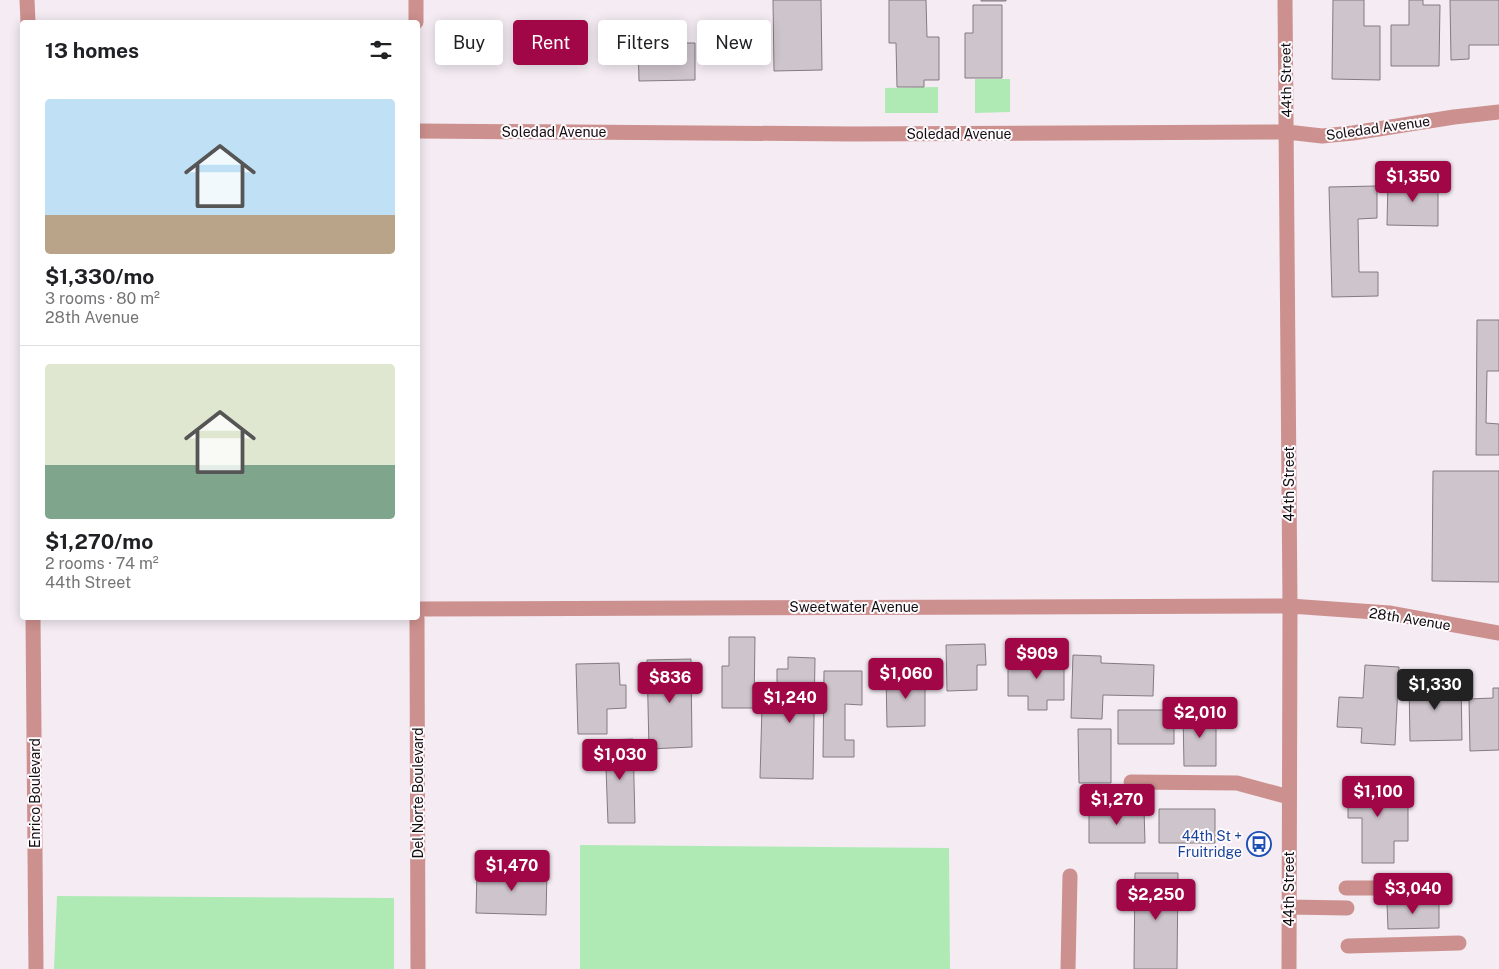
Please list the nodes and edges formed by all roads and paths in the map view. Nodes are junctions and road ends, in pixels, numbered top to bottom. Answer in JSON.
{"nodes":[{"id":1,"x":27,"y":0,"type":"edge"},
{"id":2,"x":416,"y":0,"type":"edge"},
{"id":3,"x":1285,"y":0,"type":"edge"},
{"id":4,"x":28,"y":20,"type":"edge"},
{"id":5,"x":416,"y":20,"type":"edge"},
{"id":6,"x":1499,"y":112,"type":"edge"},
{"id":7,"x":420,"y":131,"type":"edge"},
{"id":8,"x":1287,"y":132,"type":"junction"},
{"id":9,"x":1290,"y":606,"type":"junction"},
{"id":10,"x":420,"y":609,"type":"edge"},
{"id":11,"x":33,"y":620,"type":"edge"},
{"id":12,"x":418,"y":620,"type":"edge"},
{"id":13,"x":1499,"y":633,"type":"edge"},
{"id":14,"x":1131,"y":782,"type":"dead end"},
{"id":15,"x":1289,"y":797,"type":"junction"},
{"id":16,"x":1070,"y":876,"type":"dead end"},
{"id":17,"x":1346,"y":888,"type":"dead end"},
{"id":18,"x":1386,"y":888,"type":"dead end"},
{"id":19,"x":1288,"y":907,"type":"junction"},
{"id":20,"x":1347,"y":908,"type":"dead end"},
{"id":21,"x":1459,"y":943,"type":"dead end"},
{"id":22,"x":1348,"y":946,"type":"dead end"},
{"id":23,"x":36,"y":969,"type":"edge"},
{"id":24,"x":418,"y":969,"type":"edge"},
{"id":25,"x":1068,"y":969,"type":"edge"},
{"id":26,"x":1289,"y":969,"type":"edge"}],
"edges":[{"from":1,"to":4,"type":"street"},
{"from":2,"to":5,"type":"street"},
{"from":3,"to":8,"type":"street","name":"44th Street"},
{"from":6,"to":8,"type":"street","name":"Soledad Avenue"},
{"from":7,"to":8,"type":"street","name":"Soledad Avenue"},
{"from":8,"to":9,"type":"street","name":"44th Street"},
{"from":9,"to":10,"type":"street","name":"Sweetwater Avenue"},
{"from":9,"to":13,"type":"street","name":"28th Avenue"},
{"from":9,"to":15,"type":"street","name":"44th Street"},
{"from":11,"to":23,"type":"street","name":"Enrico Boulevard"},
{"from":12,"to":24,"type":"street","name":"Del Norte Boulevard"},
{"from":14,"to":15,"type":"street"},
{"from":15,"to":19,"type":"street","name":"44th Street"},
{"from":16,"to":25,"type":"street"},
{"from":17,"to":18,"type":"street"},
{"from":19,"to":20,"type":"street"},
{"from":19,"to":26,"type":"street","name":"44th Street"},
{"from":21,"to":22,"type":"street"}]}
